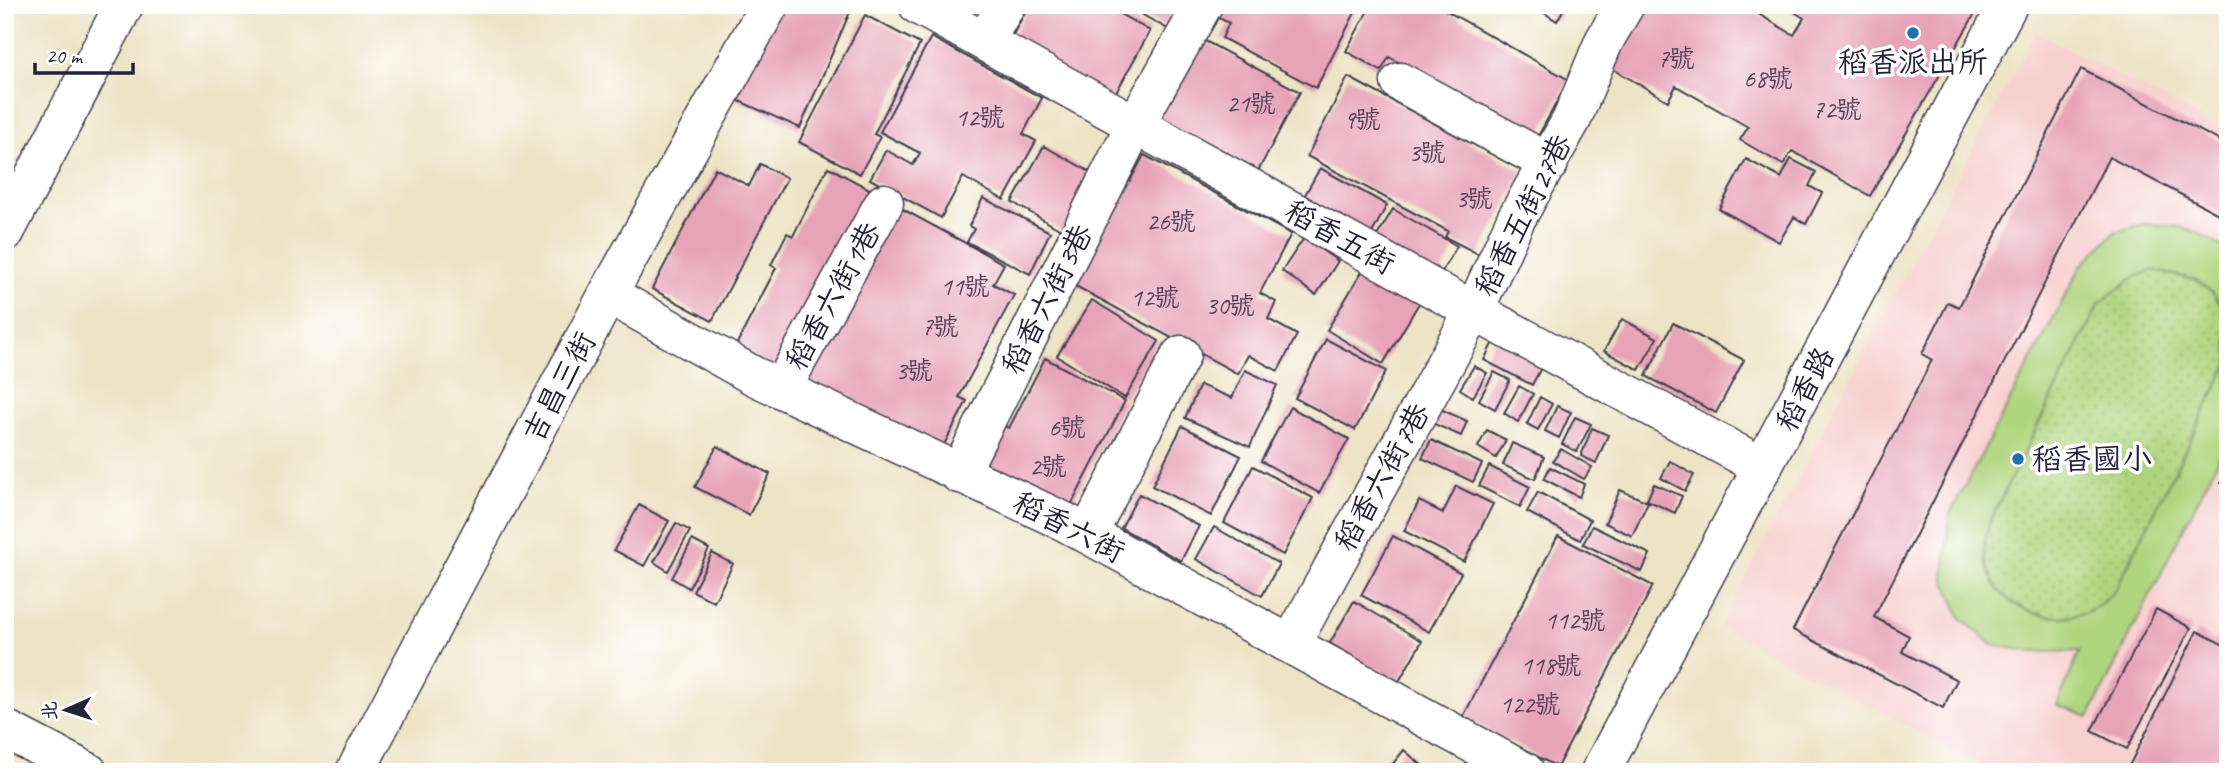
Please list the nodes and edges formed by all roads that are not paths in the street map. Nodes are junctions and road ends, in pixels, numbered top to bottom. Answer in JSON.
{"nodes":[{"id":1,"x":124,"y":5,"type":"edge"},
{"id":2,"x":769,"y":5,"type":"edge"},
{"id":3,"x":918,"y":5,"type":"edge"},
{"id":4,"x":1006,"y":5,"type":"edge"},
{"id":5,"x":1203,"y":5,"type":"edge"},
{"id":6,"x":1625,"y":5,"type":"edge"},
{"id":7,"x":2008,"y":5,"type":"edge"},
{"id":8,"x":985,"y":41,"type":"junction"},
{"id":9,"x":1400,"y":82,"type":"dead end"},
{"id":10,"x":1135,"y":125,"type":"junction"},
{"id":11,"x":1549,"y":163,"type":"junction"},
{"id":12,"x":884,"y":203,"type":"dead end"},
{"id":13,"x":5,"y":232,"type":"edge"},
{"id":14,"x":608,"y":293,"type":"junction"},
{"id":15,"x":1474,"y":311,"type":"junction"},
{"id":16,"x":1181,"y":355,"type":"dead end"},
{"id":17,"x":782,"y":388,"type":"junction"},
{"id":18,"x":1763,"y":467,"type":"junction"},
{"id":19,"x":959,"y":474,"type":"junction"},
{"id":20,"x":1088,"y":534,"type":"junction"},
{"id":21,"x":1291,"y":644,"type":"junction"},
{"id":22,"x":5,"y":729,"type":"edge"},
{"id":23,"x":88,"y":772,"type":"edge"},
{"id":24,"x":355,"y":772,"type":"edge"},
{"id":25,"x":1525,"y":772,"type":"edge"},
{"id":26,"x":1600,"y":772,"type":"edge"}],
"edges":[{"from":1,"to":13,"type":"street"},
{"from":2,"to":14,"type":"street","name":"吉昌三街"},
{"from":3,"to":8,"type":"street","name":"稻香五街"},
{"from":4,"to":8,"type":"street"},
{"from":5,"to":10,"type":"street","name":"稻香六街3巷"},
{"from":6,"to":11,"type":"street","name":"稻香五街27巷"},
{"from":7,"to":18,"type":"street","name":"稻香路"},
{"from":8,"to":10,"type":"street","name":"稻香五街"},
{"from":9,"to":11,"type":"street"},
{"from":10,"to":15,"type":"street","name":"稻香五街"},
{"from":10,"to":19,"type":"street","name":"稻香六街3巷"},
{"from":11,"to":15,"type":"street","name":"稻香五街27巷"},
{"from":12,"to":17,"type":"street","name":"稻香六街1巷"},
{"from":14,"to":17,"type":"street","name":"稻香六街"},
{"from":14,"to":24,"type":"street","name":"吉昌三街"},
{"from":15,"to":18,"type":"street","name":"稻香五街"},
{"from":15,"to":21,"type":"street","name":"稻香六街7巷"},
{"from":16,"to":20,"type":"street"},
{"from":17,"to":19,"type":"street","name":"稻香六街"},
{"from":18,"to":26,"type":"street","name":"稻香路"},
{"from":19,"to":20,"type":"street","name":"稻香六街"},
{"from":20,"to":21,"type":"street","name":"稻香六街"},
{"from":21,"to":25,"type":"street","name":"稻香六街"},
{"from":22,"to":23,"type":"street"}]}
